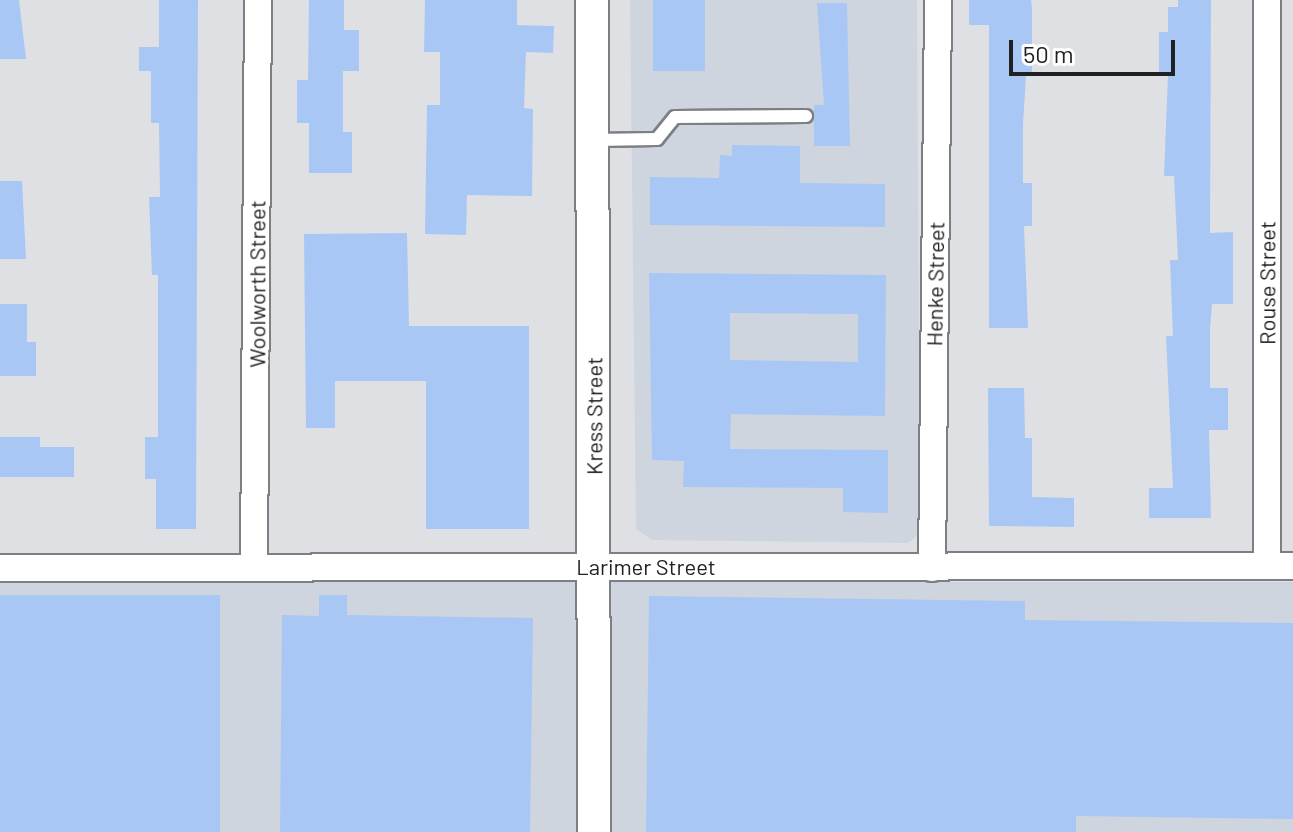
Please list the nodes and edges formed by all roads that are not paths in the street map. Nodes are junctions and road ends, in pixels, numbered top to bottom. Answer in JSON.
{"nodes":[{"id":1,"x":258,"y":0,"type":"edge"},
{"id":2,"x":592,"y":0,"type":"edge"},
{"id":3,"x":938,"y":0,"type":"edge"},
{"id":4,"x":1267,"y":0,"type":"edge"},
{"id":5,"x":806,"y":116,"type":"dead end"},
{"id":6,"x":593,"y":140,"type":"junction"},
{"id":7,"x":1280,"y":566,"type":"edge"},
{"id":8,"x":254,"y":567,"type":"junction"},
{"id":9,"x":590,"y":567,"type":"junction"},
{"id":10,"x":0,"y":568,"type":"edge"},
{"id":11,"x":932,"y":568,"type":"junction"},
{"id":12,"x":594,"y":832,"type":"edge"}],
"edges":[{"from":1,"to":8,"type":"street","name":"Woolworth Street"},
{"from":2,"to":6,"type":"street","name":"Kress Street"},
{"from":3,"to":11,"type":"street","name":"Henke Street"},
{"from":4,"to":7,"type":"street","name":"Rouse Street"},
{"from":5,"to":6,"type":"lane"},
{"from":6,"to":9,"type":"street","name":"Kress Street"},
{"from":7,"to":11,"type":"street","name":"Larimer Street"},
{"from":8,"to":9,"type":"street","name":"Larimer Street"},
{"from":8,"to":10,"type":"street","name":"Larimer Street"},
{"from":9,"to":11,"type":"street","name":"Larimer Street"},
{"from":9,"to":12,"type":"street","name":"Kress Street"}]}
